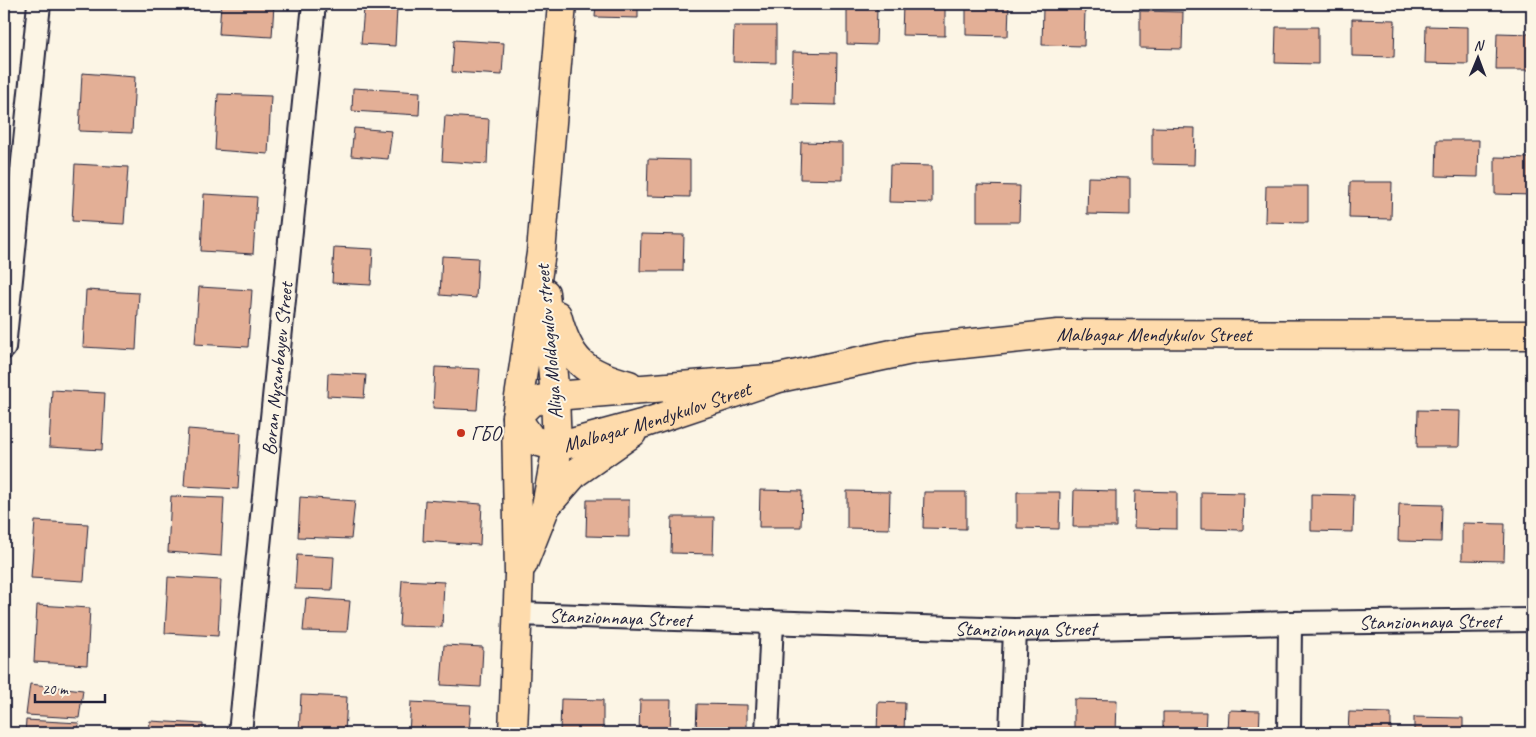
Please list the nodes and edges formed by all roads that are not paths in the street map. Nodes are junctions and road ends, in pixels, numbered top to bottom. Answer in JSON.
{"nodes":[{"id":1,"x":40,"y":4,"type":"edge"},
{"id":2,"x":314,"y":4,"type":"edge"},
{"id":3,"x":562,"y":4,"type":"edge"},
{"id":4,"x":541,"y":253,"type":"junction"},
{"id":5,"x":1532,"y":335,"type":"edge"},
{"id":6,"x":4,"y":348,"type":"edge"},
{"id":7,"x":779,"y":378,"type":"junction"},
{"id":8,"x":645,"y":389,"type":"junction"},
{"id":9,"x":555,"y":396,"type":"junction"},
{"id":10,"x":516,"y":416,"type":"junction"},
{"id":11,"x":646,"y":423,"type":"junction"},
{"id":12,"x":558,"y":447,"type":"junction"},
{"id":13,"x":546,"y":506,"type":"junction"},
{"id":14,"x":519,"y":574,"type":"junction"},
{"id":15,"x":518,"y":614,"type":"junction"},
{"id":16,"x":1532,"y":620,"type":"edge"},
{"id":17,"x":772,"y":622,"type":"junction"},
{"id":18,"x":1290,"y":622,"type":"junction"},
{"id":19,"x":1015,"y":630,"type":"junction"},
{"id":20,"x":240,"y":733,"type":"edge"},
{"id":21,"x":513,"y":733,"type":"edge"},
{"id":22,"x":767,"y":733,"type":"edge"},
{"id":23,"x":1011,"y":733,"type":"edge"},
{"id":24,"x":1289,"y":733,"type":"edge"}],
"edges":[{"from":1,"to":6,"type":"street"},
{"from":2,"to":20,"type":"street","name":"Boran Nysanbayev Street"},
{"from":3,"to":4,"type":"main road","name":"Aliya Moldagulov street"},
{"from":4,"to":8,"type":"main road"},
{"from":4,"to":9,"type":"main road","name":"Aliya Moldagulov street"},
{"from":4,"to":10,"type":"main road","name":"Aliya Moldagulov street"},
{"from":5,"to":7,"type":"main road","name":"Malbagar Mendykulov Street"},
{"from":7,"to":8,"type":"main road","name":"Malbagar Mendykulov Street"},
{"from":7,"to":11,"type":"main road","name":"Malbagar Mendykulov Street"},
{"from":8,"to":9,"type":"main road","name":"Malbagar Mendykulov Street"},
{"from":9,"to":10,"type":"main road","name":"Malbagar Mendykulov Street"},
{"from":9,"to":12,"type":"main road","name":"Aliya Moldagulov street"},
{"from":10,"to":12,"type":"main road","name":"Malbagar Mendykulov Street"},
{"from":10,"to":14,"type":"main road","name":"Aliya Moldagulov street"},
{"from":11,"to":12,"type":"main road","name":"Malbagar Mendykulov Street"},
{"from":11,"to":13,"type":"main road"},
{"from":12,"to":13,"type":"main road","name":"Aliya Moldagulov street"},
{"from":13,"to":14,"type":"main road","name":"Aliya Moldagulov street"},
{"from":14,"to":15,"type":"main road","name":"Aliya Moldagulov street"},
{"from":15,"to":17,"type":"street","name":"Stanzionnaya Street"},
{"from":15,"to":21,"type":"main road","name":"Aliya Moldagulov street"},
{"from":16,"to":18,"type":"street","name":"Stanzionnaya Street"},
{"from":17,"to":19,"type":"street","name":"Stanzionnaya Street"},
{"from":17,"to":22,"type":"street"},
{"from":18,"to":19,"type":"street","name":"Stanzionnaya Street"},
{"from":18,"to":24,"type":"street"},
{"from":19,"to":23,"type":"street"}]}
